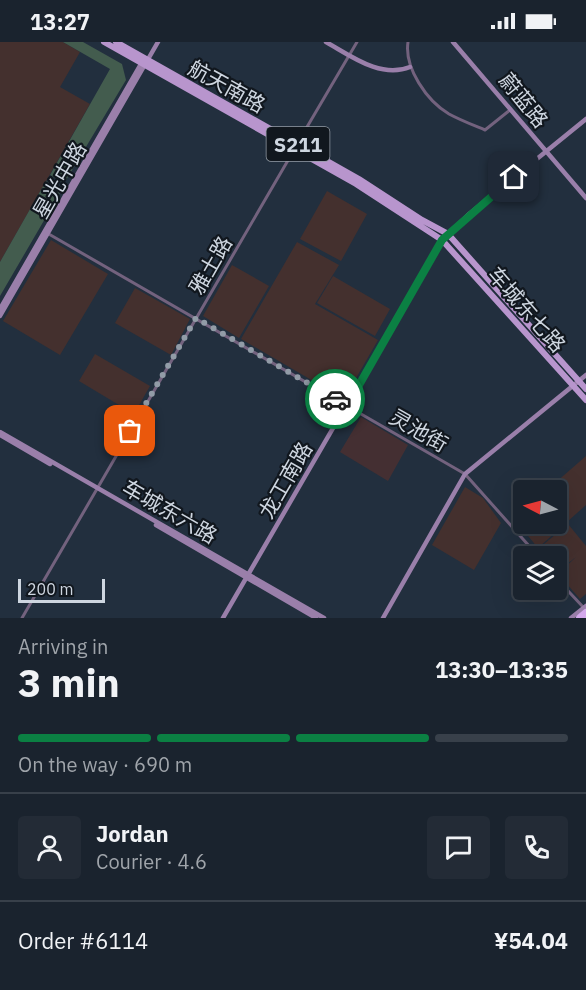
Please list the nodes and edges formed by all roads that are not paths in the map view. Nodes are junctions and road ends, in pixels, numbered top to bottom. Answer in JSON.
{"nodes":[{"id":1,"x":104,"y":42,"type":"edge"},
{"id":2,"x":116,"y":42,"type":"edge"},
{"id":3,"x":156,"y":42,"type":"edge"},
{"id":4,"x":326,"y":42,"type":"edge"},
{"id":5,"x":357,"y":42,"type":"edge"},
{"id":6,"x":408,"y":42,"type":"edge"},
{"id":7,"x":453,"y":42,"type":"edge"},
{"id":8,"x":349,"y":55,"type":"junction"},
{"id":9,"x":144,"y":62,"type":"junction"},
{"id":10,"x":410,"y":67,"type":"junction"},
{"id":11,"x":510,"y":110,"type":"junction"},
{"id":12,"x":586,"y":119,"type":"edge"},
{"id":13,"x":296,"y":146,"type":"junction"},
{"id":14,"x":545,"y":152,"type":"junction"},
{"id":15,"x":586,"y":198,"type":"edge"},
{"id":16,"x":46,"y":233,"type":"junction"},
{"id":17,"x":448,"y":234,"type":"junction"},
{"id":18,"x":442,"y":240,"type":"junction"},
{"id":19,"x":0,"y":309,"type":"edge"},
{"id":20,"x":0,"y":316,"type":"edge"},
{"id":21,"x":196,"y":318,"type":"junction"},
{"id":22,"x":586,"y":375,"type":"edge"},
{"id":23,"x":576,"y":383,"type":"junction"},
{"id":24,"x":586,"y":389,"type":"edge"},
{"id":25,"x":586,"y":400,"type":"edge"},
{"id":26,"x":347,"y":406,"type":"junction"},
{"id":27,"x":0,"y":434,"type":"edge"},
{"id":28,"x":465,"y":474,"type":"junction"},
{"id":29,"x":96,"y":489,"type":"junction"},
{"id":30,"x":529,"y":546,"type":"edge"},
{"id":31,"x":247,"y":577,"type":"junction"},
{"id":32,"x":567,"y":590,"type":"edge"},
{"id":33,"x":585,"y":609,"type":"edge"},
{"id":34,"x":22,"y":618,"type":"edge"},
{"id":35,"x":223,"y":618,"type":"edge"},
{"id":36,"x":316,"y":618,"type":"edge"},
{"id":37,"x":324,"y":618,"type":"edge"},
{"id":38,"x":383,"y":618,"type":"edge"},
{"id":39,"x":571,"y":618,"type":"edge"},
{"id":40,"x":580,"y":618,"type":"edge"}],
"edges":[{"from":1,"to":9,"type":"main road","number":"S211"},
{"from":2,"to":9,"type":"main road","number":"S211"},
{"from":3,"to":9,"type":"street","name":"星光中路"},
{"from":4,"to":8,"type":"street"},
{"from":5,"to":8,"type":"street","name":"雅土路"},
{"from":6,"to":10,"type":"street"},
{"from":7,"to":11,"type":"street","name":"蔚蓝路"},
{"from":8,"to":10,"type":"street"},
{"from":8,"to":13,"type":"street","name":"雅土路"},
{"from":9,"to":13,"type":"main road","name":"航天南路","number":"S211"},
{"from":9,"to":16,"type":"street","name":"星光中路"},
{"from":10,"to":11,"type":"street"},
{"from":11,"to":14,"type":"street","name":"蔚蓝路"},
{"from":12,"to":14,"type":"street","name":"龙工南路"},
{"from":13,"to":17,"type":"main road","name":"航天南路","number":"S211"},
{"from":13,"to":18,"type":"main road","name":"航天南路","number":"S211"},
{"from":13,"to":21,"type":"street","name":"雅土路"},
{"from":14,"to":15,"type":"street","name":"蔚蓝路"},
{"from":14,"to":17,"type":"street","name":"龙工南路"},
{"from":16,"to":19,"type":"street","name":"星光中路"},
{"from":16,"to":20,"type":"street","name":"星光中路"},
{"from":16,"to":21,"type":"street","name":"灵池街"},
{"from":17,"to":18,"type":"street","name":"龙工南路"},
{"from":17,"to":23,"type":"main road","name":"车城东七路"},
{"from":18,"to":23,"type":"main road","name":"车城东七路"},
{"from":18,"to":26,"type":"street","name":"龙工南路"},
{"from":21,"to":26,"type":"street","name":"灵池街"},
{"from":21,"to":29,"type":"street","name":"雅土路"},
{"from":22,"to":23,"type":"street"},
{"from":23,"to":24,"type":"main road","name":"车城东七路"},
{"from":23,"to":25,"type":"main road","name":"车城东七路"},
{"from":23,"to":28,"type":"street"},
{"from":26,"to":28,"type":"street","name":"灵池街"},
{"from":26,"to":31,"type":"street","name":"龙工南路"},
{"from":27,"to":29,"type":"street","name":"车城东六路"},
{"from":28,"to":30,"type":"street","name":"灵池街"},
{"from":28,"to":38,"type":"street"},
{"from":29,"to":31,"type":"street","name":"车城东六路"},
{"from":29,"to":34,"type":"street","name":"雅土路"},
{"from":31,"to":35,"type":"street","name":"龙工南路"},
{"from":31,"to":36,"type":"street","name":"车城东六路"},
{"from":31,"to":37,"type":"street","name":"车城东六路"},
{"from":32,"to":33,"type":"street"},
{"from":33,"to":39,"type":"street"},
{"from":33,"to":40,"type":"highway"}]}
